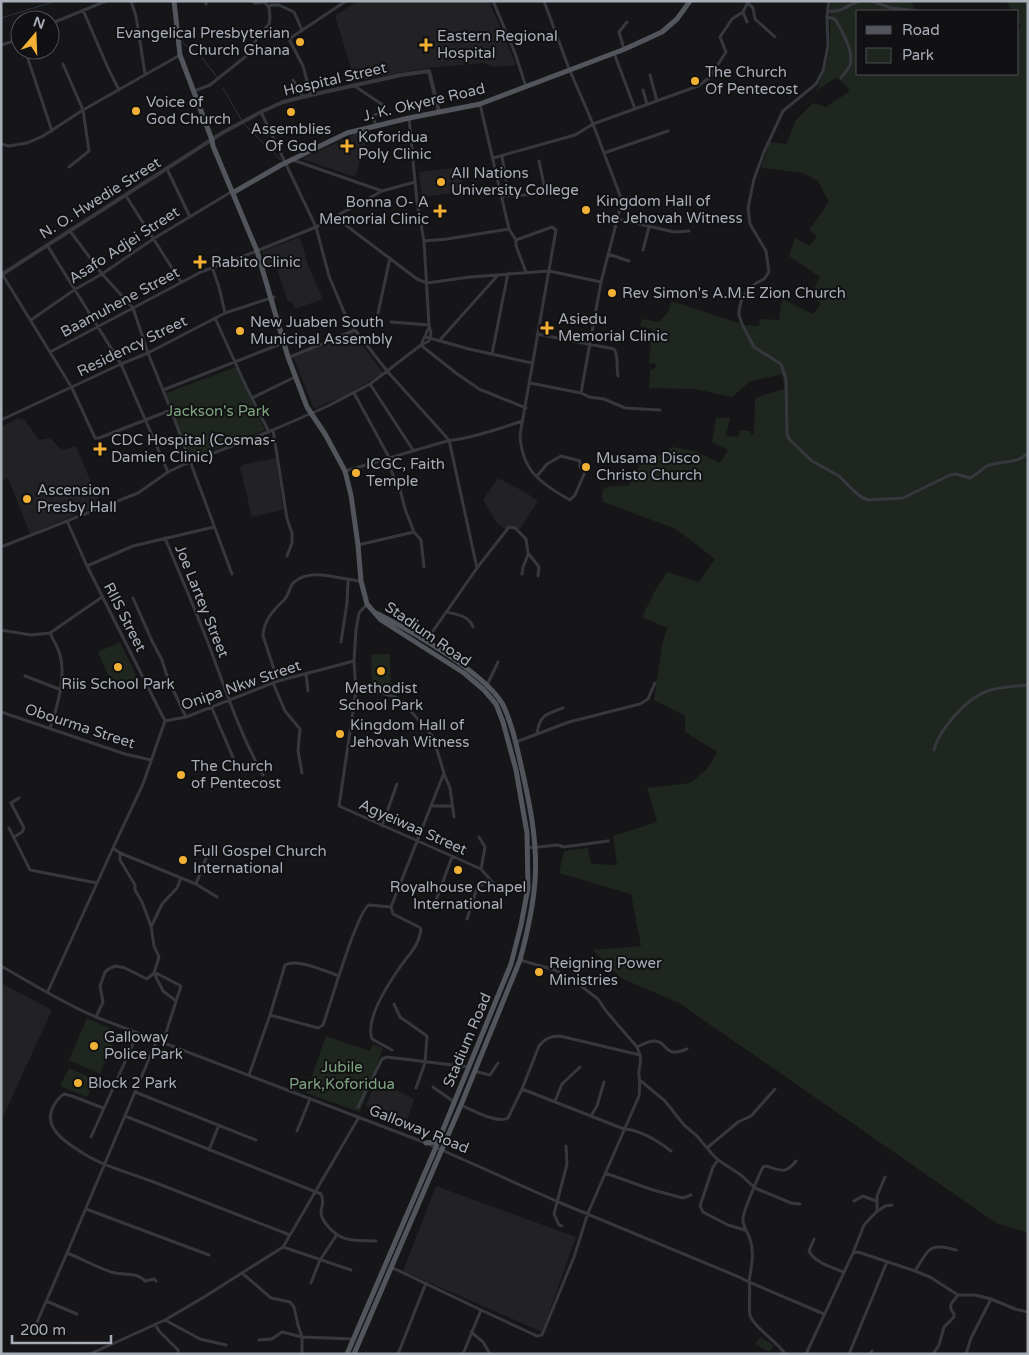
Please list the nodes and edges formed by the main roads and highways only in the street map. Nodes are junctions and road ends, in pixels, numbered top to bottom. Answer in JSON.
{"nodes":[{"id":1,"x":174,"y":1,"type":"edge"},
{"id":2,"x":690,"y":1,"type":"edge"},
{"id":3,"x":232,"y":192,"type":"junction"},
{"id":4,"x":272,"y":298,"type":"junction"},
{"id":5,"x":312,"y":413,"type":"junction"},
{"id":6,"x":407,"y":634,"type":"junction"},
{"id":7,"x":465,"y":671,"type":"junction"},
{"id":8,"x":531,"y":848,"type":"junction"},
{"id":9,"x":480,"y":1049,"type":"junction"},
{"id":10,"x":471,"y":1069,"type":"junction"},
{"id":11,"x":440,"y":1137,"type":"junction"},
{"id":12,"x":438,"y":1148,"type":"junction"},
{"id":13,"x":432,"y":1154,"type":"junction"},
{"id":14,"x":347,"y":1354,"type":"edge"},
{"id":15,"x":354,"y":1354,"type":"edge"}],
"edges":[{"from":1,"to":3,"type":"main road"},
{"from":2,"to":3,"type":"main road","name":"J. K. Okyere Road"},
{"from":3,"to":4,"type":"main road"},
{"from":4,"to":5,"type":"main road"},
{"from":4,"to":5,"type":"main road"},
{"from":5,"to":6,"type":"main road","name":"Stadium Road"},
{"from":6,"to":7,"type":"main road","name":"Stadium Road"},
{"from":6,"to":7,"type":"main road","name":"Stadium Road"},
{"from":7,"to":8,"type":"main road","name":"Stadium Road"},
{"from":7,"to":8,"type":"main road","name":"Stadium Road"},
{"from":8,"to":9,"type":"main road","name":"Stadium Road"},
{"from":8,"to":9,"type":"main road","name":"Stadium Road"},
{"from":9,"to":10,"type":"main road","name":"Stadium Road"},
{"from":10,"to":11,"type":"main road","name":"Stadium Road"},
{"from":10,"to":12,"type":"main road","name":"Stadium Road"},
{"from":11,"to":12,"type":"main road","name":"Stadium Road"},
{"from":11,"to":13,"type":"main road"},
{"from":12,"to":13,"type":"main road","name":"Stadium Road"},
{"from":12,"to":15,"type":"main road","name":"Stadium Road"},
{"from":13,"to":14,"type":"main road","name":"Stadium Road"}]}
